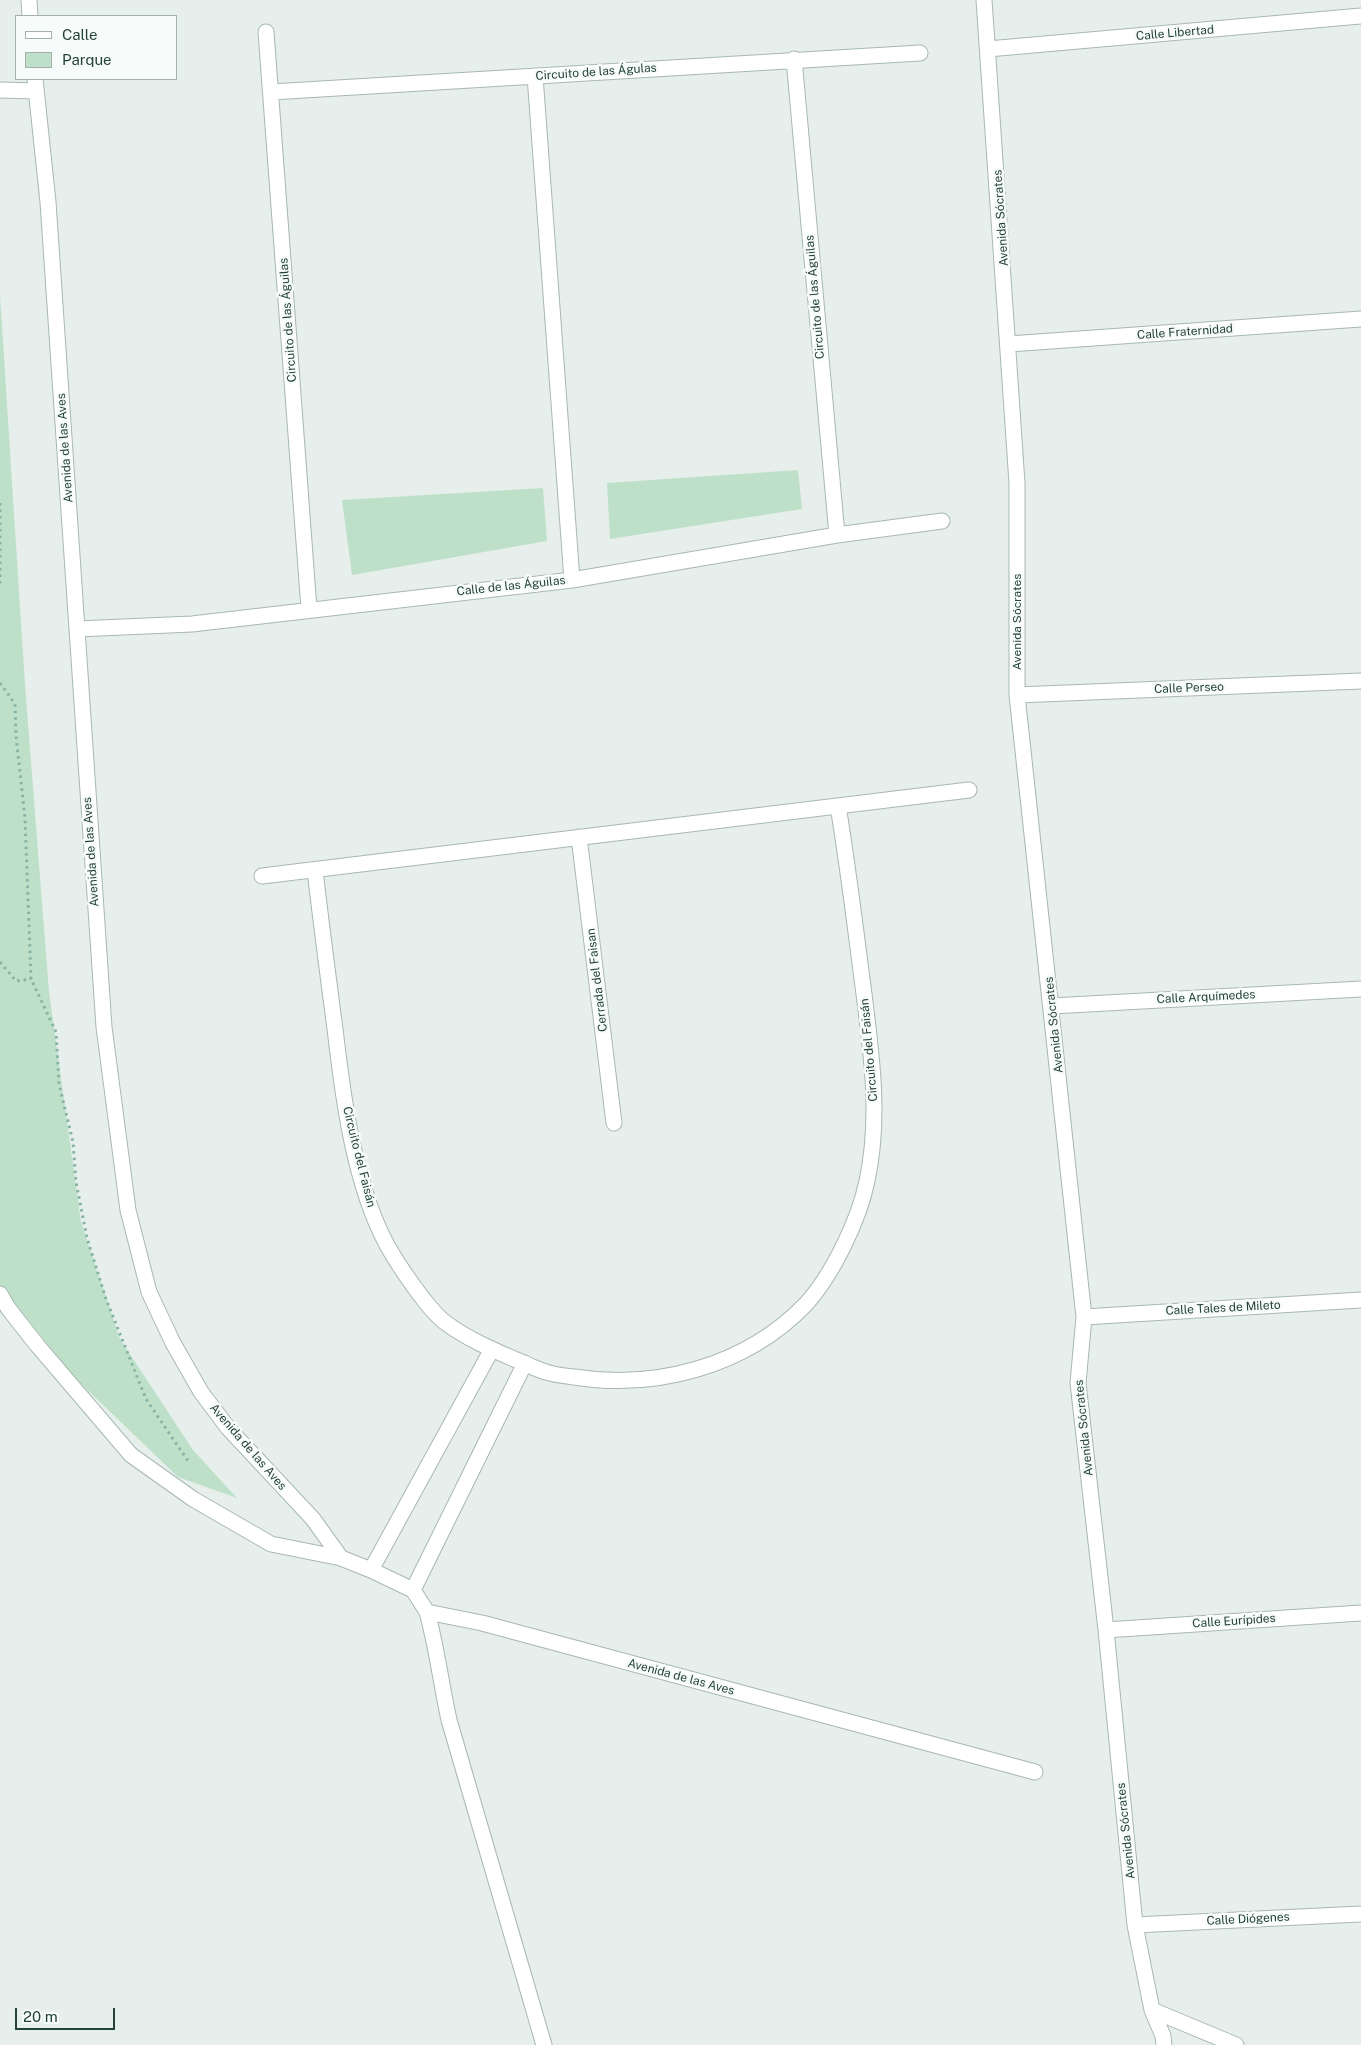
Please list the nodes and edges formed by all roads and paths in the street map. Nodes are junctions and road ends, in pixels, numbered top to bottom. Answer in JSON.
{"nodes":[{"id":1,"x":29,"y":0,"type":"edge"},
{"id":2,"x":984,"y":0,"type":"edge"},
{"id":3,"x":30,"y":15,"type":"edge"},
{"id":4,"x":1361,"y":16,"type":"edge"},
{"id":5,"x":266,"y":32,"type":"dead end"},
{"id":6,"x":988,"y":49,"type":"junction"},
{"id":7,"x":920,"y":53,"type":"dead end"},
{"id":8,"x":794,"y":60,"type":"junction"},
{"id":9,"x":536,"y":76,"type":"junction"},
{"id":10,"x":35,"y":85,"type":"edge"},
{"id":11,"x":0,"y":90,"type":"edge"},
{"id":12,"x":272,"y":92,"type":"junction"},
{"id":13,"x":1361,"y":319,"type":"edge"},
{"id":14,"x":1009,"y":344,"type":"junction"},
{"id":15,"x":0,"y":503,"type":"edge"},
{"id":16,"x":942,"y":522,"type":"dead end"},
{"id":17,"x":837,"y":535,"type":"junction"},
{"id":18,"x":572,"y":580,"type":"junction"},
{"id":19,"x":0,"y":585,"type":"edge"},
{"id":20,"x":310,"y":609,"type":"junction"},
{"id":21,"x":77,"y":629,"type":"junction"},
{"id":22,"x":1361,"y":681,"type":"edge"},
{"id":23,"x":0,"y":683,"type":"edge"},
{"id":24,"x":1017,"y":695,"type":"junction"},
{"id":25,"x":969,"y":790,"type":"dead end"},
{"id":26,"x":838,"y":806,"type":"junction"},
{"id":27,"x":579,"y":837,"type":"junction"},
{"id":28,"x":314,"y":870,"type":"junction"},
{"id":29,"x":262,"y":876,"type":"dead end"},
{"id":30,"x":0,"y":962,"type":"edge"},
{"id":31,"x":31,"y":979,"type":"junction"},
{"id":32,"x":1361,"y":989,"type":"edge"},
{"id":33,"x":1052,"y":1006,"type":"junction"},
{"id":34,"x":614,"y":1123,"type":"dead end"},
{"id":35,"x":0,"y":1294,"type":"edge"},
{"id":36,"x":1361,"y":1300,"type":"edge"},
{"id":37,"x":4,"y":1311,"type":"edge"},
{"id":38,"x":1084,"y":1317,"type":"junction"},
{"id":39,"x":492,"y":1350,"type":"junction"},
{"id":40,"x":525,"y":1363,"type":"junction"},
{"id":41,"x":188,"y":1461,"type":"dead end"},
{"id":42,"x":341,"y":1558,"type":"junction"},
{"id":43,"x":371,"y":1570,"type":"junction"},
{"id":44,"x":413,"y":1590,"type":"junction"},
{"id":45,"x":427,"y":1612,"type":"junction"},
{"id":46,"x":1361,"y":1613,"type":"edge"},
{"id":47,"x":1106,"y":1630,"type":"junction"},
{"id":48,"x":1035,"y":1772,"type":"dead end"},
{"id":49,"x":1361,"y":1914,"type":"edge"},
{"id":50,"x":1136,"y":1925,"type":"junction"},
{"id":51,"x":1152,"y":2010,"type":"junction"},
{"id":52,"x":544,"y":2045,"type":"edge"},
{"id":53,"x":1164,"y":2045,"type":"edge"},
{"id":54,"x":1236,"y":2045,"type":"edge"}],
"edges":[{"from":1,"to":3,"type":"street"},
{"from":2,"to":6,"type":"street","name":"Avenida Sócrates"},
{"from":4,"to":6,"type":"street","name":"Calle Libertad"},
{"from":5,"to":12,"type":"street","name":"Circuito de las Águilas"},
{"from":6,"to":14,"type":"street","name":"Avenida Sócrates"},
{"from":7,"to":8,"type":"street","name":"Circuito de las Águlas"},
{"from":8,"to":9,"type":"street","name":"Circuito de las Águlas"},
{"from":8,"to":17,"type":"street","name":"Circuito de las Águilas"},
{"from":9,"to":12,"type":"street","name":"Circuito de las Águlas"},
{"from":9,"to":18,"type":"street"},
{"from":10,"to":11,"type":"street"},
{"from":10,"to":21,"type":"street","name":"Avenida de las Aves"},
{"from":12,"to":20,"type":"street","name":"Circuito de las Águilas"},
{"from":13,"to":14,"type":"street","name":"Calle Fraternidad"},
{"from":14,"to":24,"type":"street","name":"Avenida Sócrates"},
{"from":15,"to":19,"type":"path"},
{"from":16,"to":17,"type":"street","name":"Calle de las Águilas"},
{"from":17,"to":18,"type":"street","name":"Calle de las Águilas"},
{"from":18,"to":20,"type":"street","name":"Calle de las Águilas"},
{"from":20,"to":21,"type":"street","name":"Calle de las Águilas"},
{"from":21,"to":42,"type":"street","name":"Avenida de las Aves"},
{"from":22,"to":24,"type":"street","name":"Calle Perseo"},
{"from":23,"to":31,"type":"path"},
{"from":24,"to":33,"type":"street","name":"Avenida Sócrates"},
{"from":25,"to":26,"type":"street"},
{"from":26,"to":27,"type":"street"},
{"from":26,"to":40,"type":"street","name":"Circuito del Faisán"},
{"from":27,"to":28,"type":"street"},
{"from":27,"to":34,"type":"street","name":"Cerrada del Faisan"},
{"from":28,"to":29,"type":"street"},
{"from":28,"to":39,"type":"street","name":"Circuito del Faisán"},
{"from":30,"to":31,"type":"path"},
{"from":31,"to":41,"type":"path"},
{"from":32,"to":33,"type":"street","name":"Calle Arquímedes"},
{"from":33,"to":38,"type":"street","name":"Avenida Sócrates"},
{"from":35,"to":37,"type":"street"},
{"from":36,"to":38,"type":"street","name":"Calle Tales de Mileto"},
{"from":37,"to":42,"type":"street"},
{"from":38,"to":47,"type":"street","name":"Avenida Sócrates"},
{"from":39,"to":40,"type":"street","name":"Circuito del Faisán"},
{"from":39,"to":43,"type":"street"},
{"from":40,"to":44,"type":"street"},
{"from":42,"to":43,"type":"street"},
{"from":43,"to":44,"type":"street"},
{"from":44,"to":45,"type":"street"},
{"from":45,"to":48,"type":"street","name":"Avenida de las Aves"},
{"from":45,"to":52,"type":"street"},
{"from":46,"to":47,"type":"street","name":"Calle Eurípides"},
{"from":47,"to":50,"type":"street","name":"Avenida Sócrates"},
{"from":49,"to":50,"type":"street","name":"Calle Diógenes"},
{"from":50,"to":51,"type":"street","name":"Avenida Sócrates"},
{"from":51,"to":53,"type":"street","name":"Avenida Sócrates"},
{"from":51,"to":54,"type":"street"}]}
